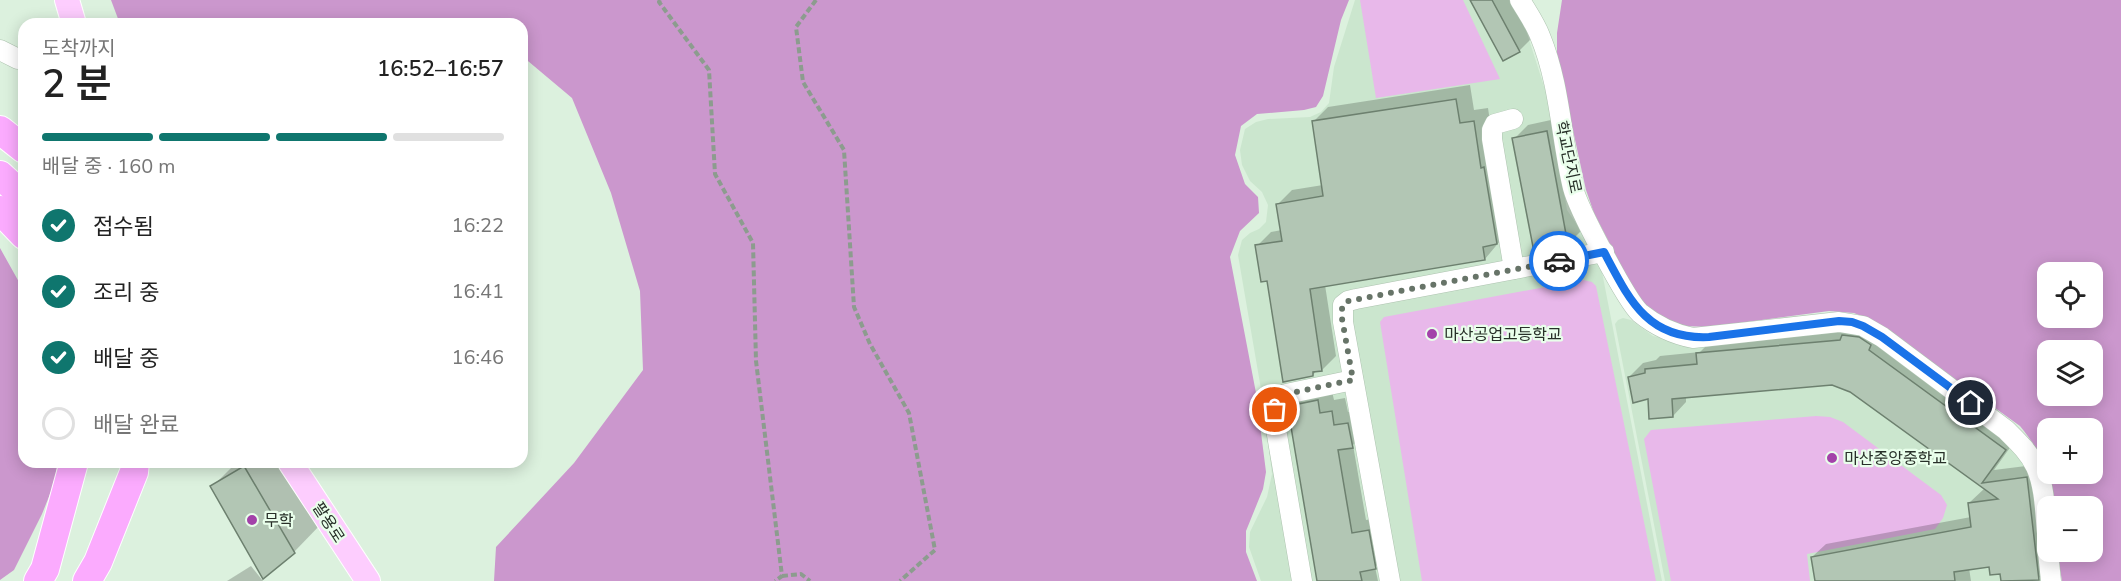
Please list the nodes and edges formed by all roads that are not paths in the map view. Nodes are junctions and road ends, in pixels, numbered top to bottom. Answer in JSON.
{"nodes":[{"id":1,"x":67,"y":0,"type":"edge"},
{"id":2,"x":1520,"y":0,"type":"edge"},
{"id":3,"x":72,"y":18,"type":"edge"},
{"id":4,"x":0,"y":51,"type":"edge"},
{"id":5,"x":18,"y":59,"type":"edge"},
{"id":6,"x":1513,"y":119,"type":"dead end"},
{"id":7,"x":0,"y":130,"type":"edge"},
{"id":8,"x":18,"y":144,"type":"edge"},
{"id":9,"x":0,"y":175,"type":"edge"},
{"id":10,"x":18,"y":192,"type":"edge"},
{"id":11,"x":0,"y":210,"type":"edge"},
{"id":12,"x":18,"y":229,"type":"edge"},
{"id":13,"x":1604,"y":252,"type":"junction"},
{"id":14,"x":1514,"y":269,"type":"junction"},
{"id":15,"x":1353,"y":380,"type":"junction"},
{"id":16,"x":72,"y":468,"type":"edge"},
{"id":17,"x":136,"y":468,"type":"edge"},
{"id":18,"x":294,"y":468,"type":"edge"},
{"id":19,"x":2043,"y":496,"type":"edge"},
{"id":20,"x":63,"y":500,"type":"junction"},
{"id":21,"x":2049,"y":562,"type":"edge"},
{"id":22,"x":25,"y":581,"type":"edge"},
{"id":23,"x":38,"y":581,"type":"edge"},
{"id":24,"x":87,"y":581,"type":"edge"},
{"id":25,"x":368,"y":581,"type":"edge"},
{"id":26,"x":1302,"y":581,"type":"edge"},
{"id":27,"x":1390,"y":581,"type":"edge"},
{"id":28,"x":2051,"y":581,"type":"edge"}],
"edges":[{"from":1,"to":3,"type":"main road"},
{"from":2,"to":13,"type":"street","name":"학교단지로"},
{"from":4,"to":5,"type":"street"},
{"from":6,"to":14,"type":"street"},
{"from":7,"to":8,"type":"highway"},
{"from":9,"to":10,"type":"highway"},
{"from":11,"to":12,"type":"highway"},
{"from":13,"to":14,"type":"street"},
{"from":13,"to":19,"type":"street","name":"학교단지로"},
{"from":14,"to":15,"type":"street"},
{"from":15,"to":26,"type":"street"},
{"from":15,"to":27,"type":"street"},
{"from":16,"to":20,"type":"highway"},
{"from":17,"to":24,"type":"highway"},
{"from":18,"to":25,"type":"main road","name":"팔용로"},
{"from":20,"to":22,"type":"highway"},
{"from":20,"to":23,"type":"highway"},
{"from":21,"to":28,"type":"street"}]}
